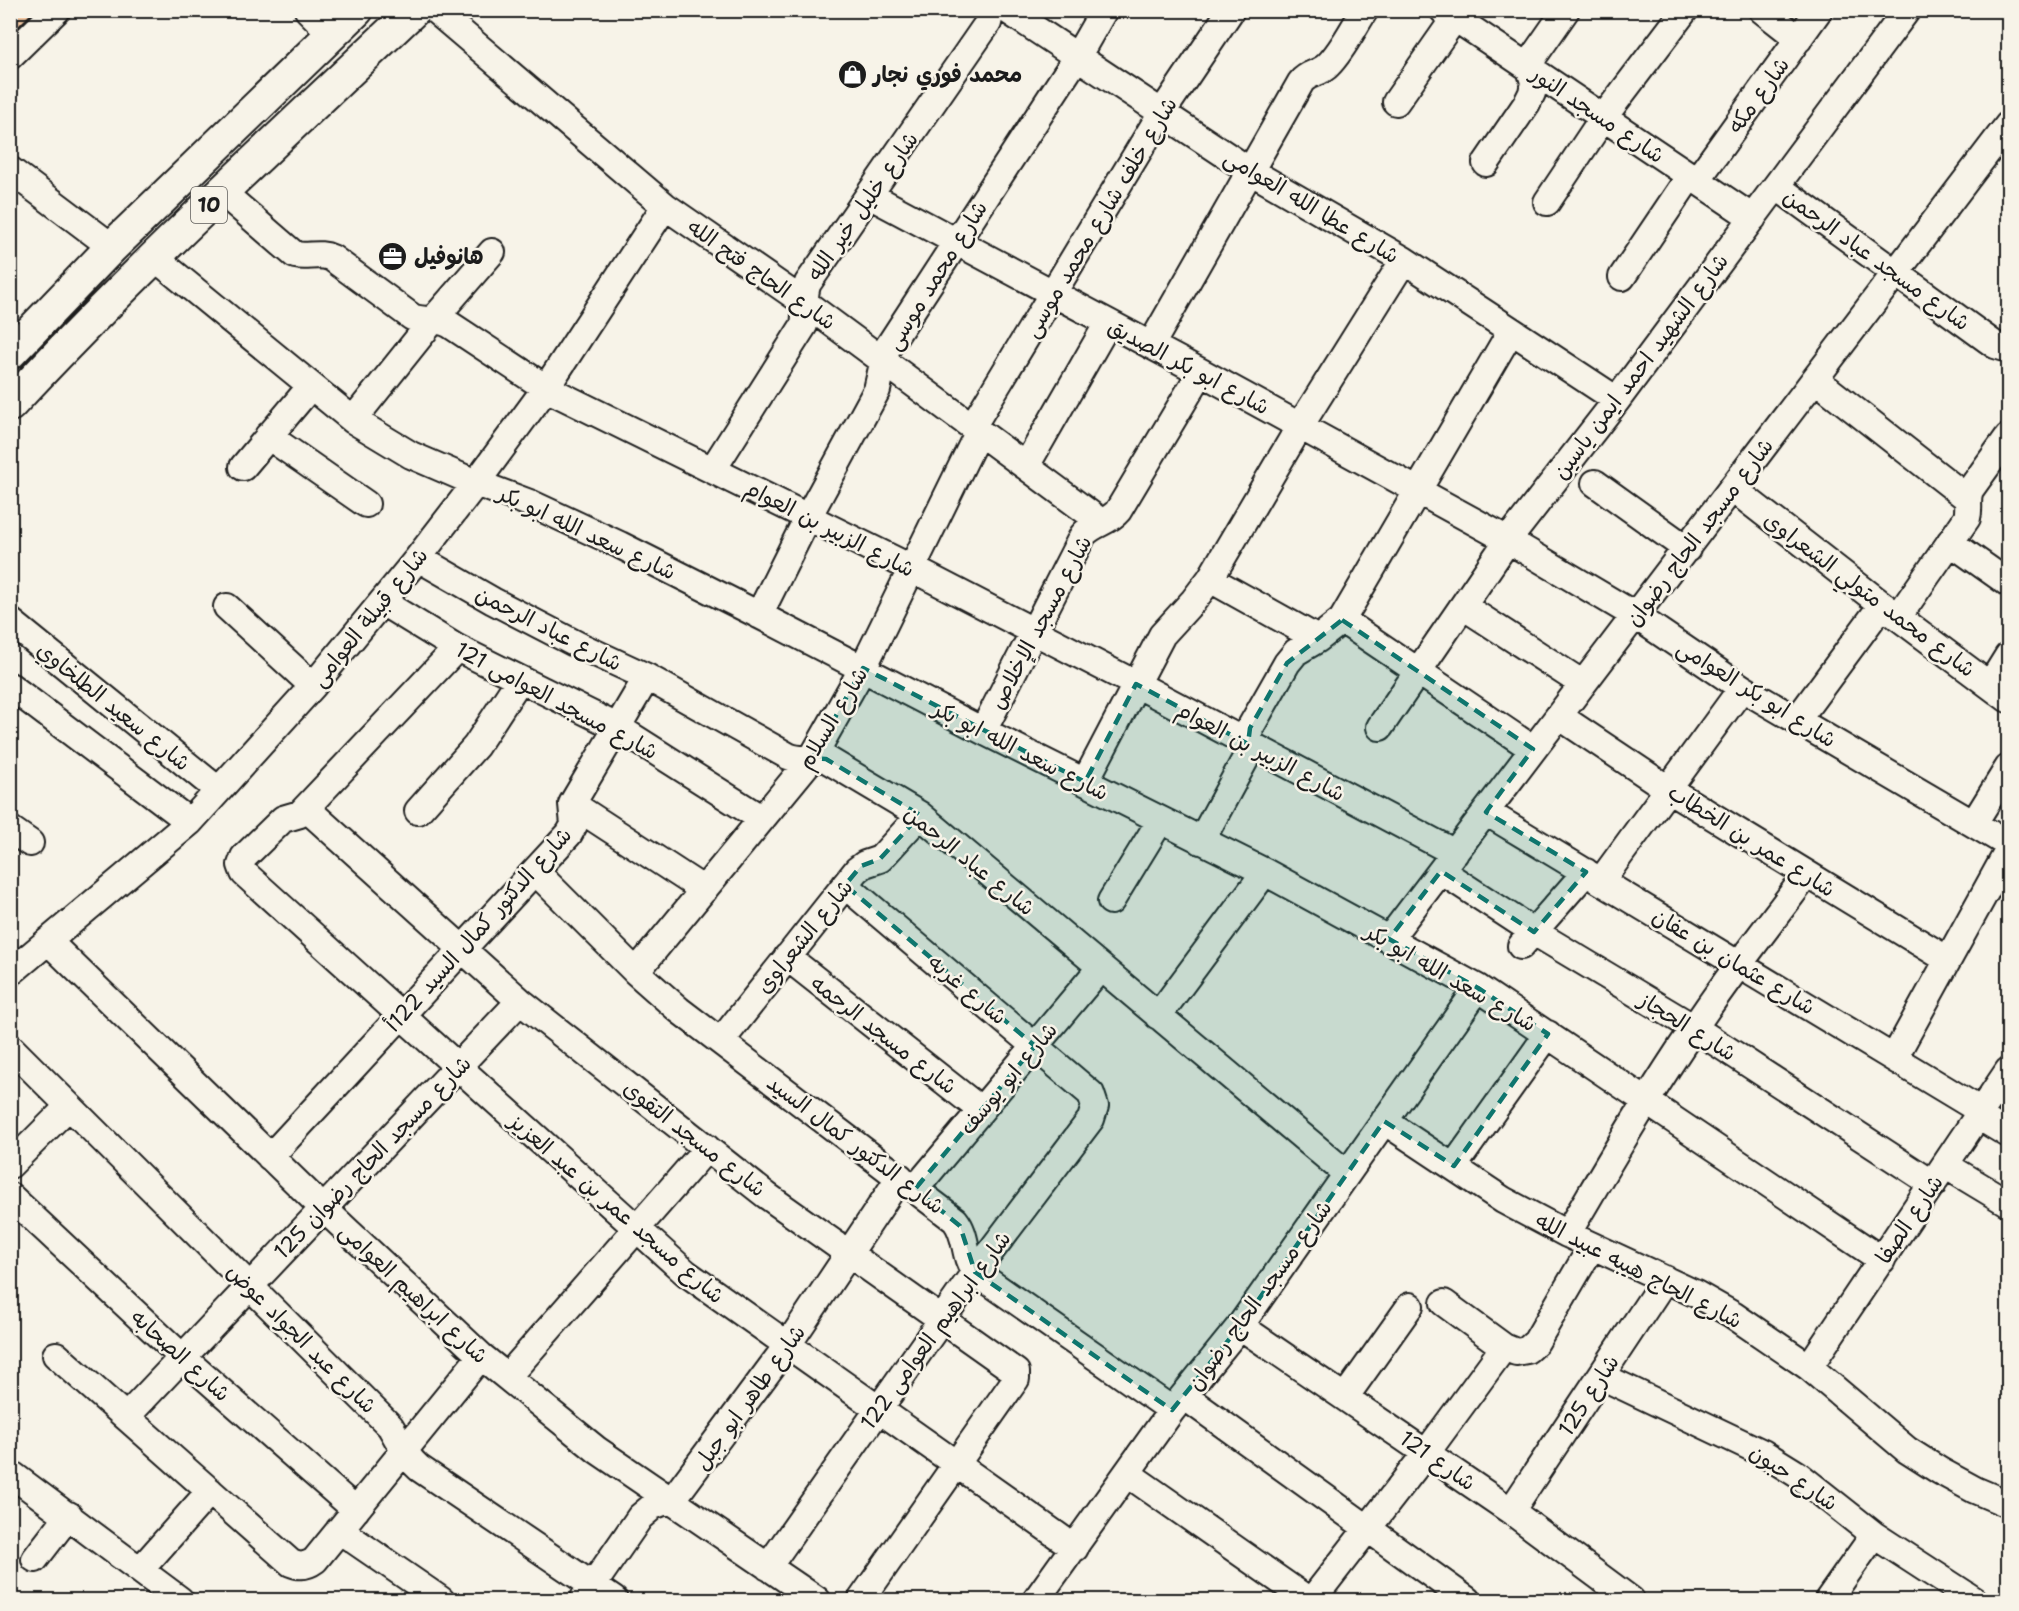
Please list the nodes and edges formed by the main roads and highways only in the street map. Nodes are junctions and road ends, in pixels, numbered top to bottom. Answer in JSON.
{"nodes":[{"id":1,"x":357,"y":10,"type":"edge"},
{"id":2,"x":414,"y":10,"type":"edge"},
{"id":3,"x":10,"y":353,"type":"edge"},
{"id":4,"x":10,"y":405,"type":"edge"}],
"edges":[{"from":1,"to":3,"type":"main road","number":"10"},
{"from":2,"to":4,"type":"main road","number":"10"}]}
